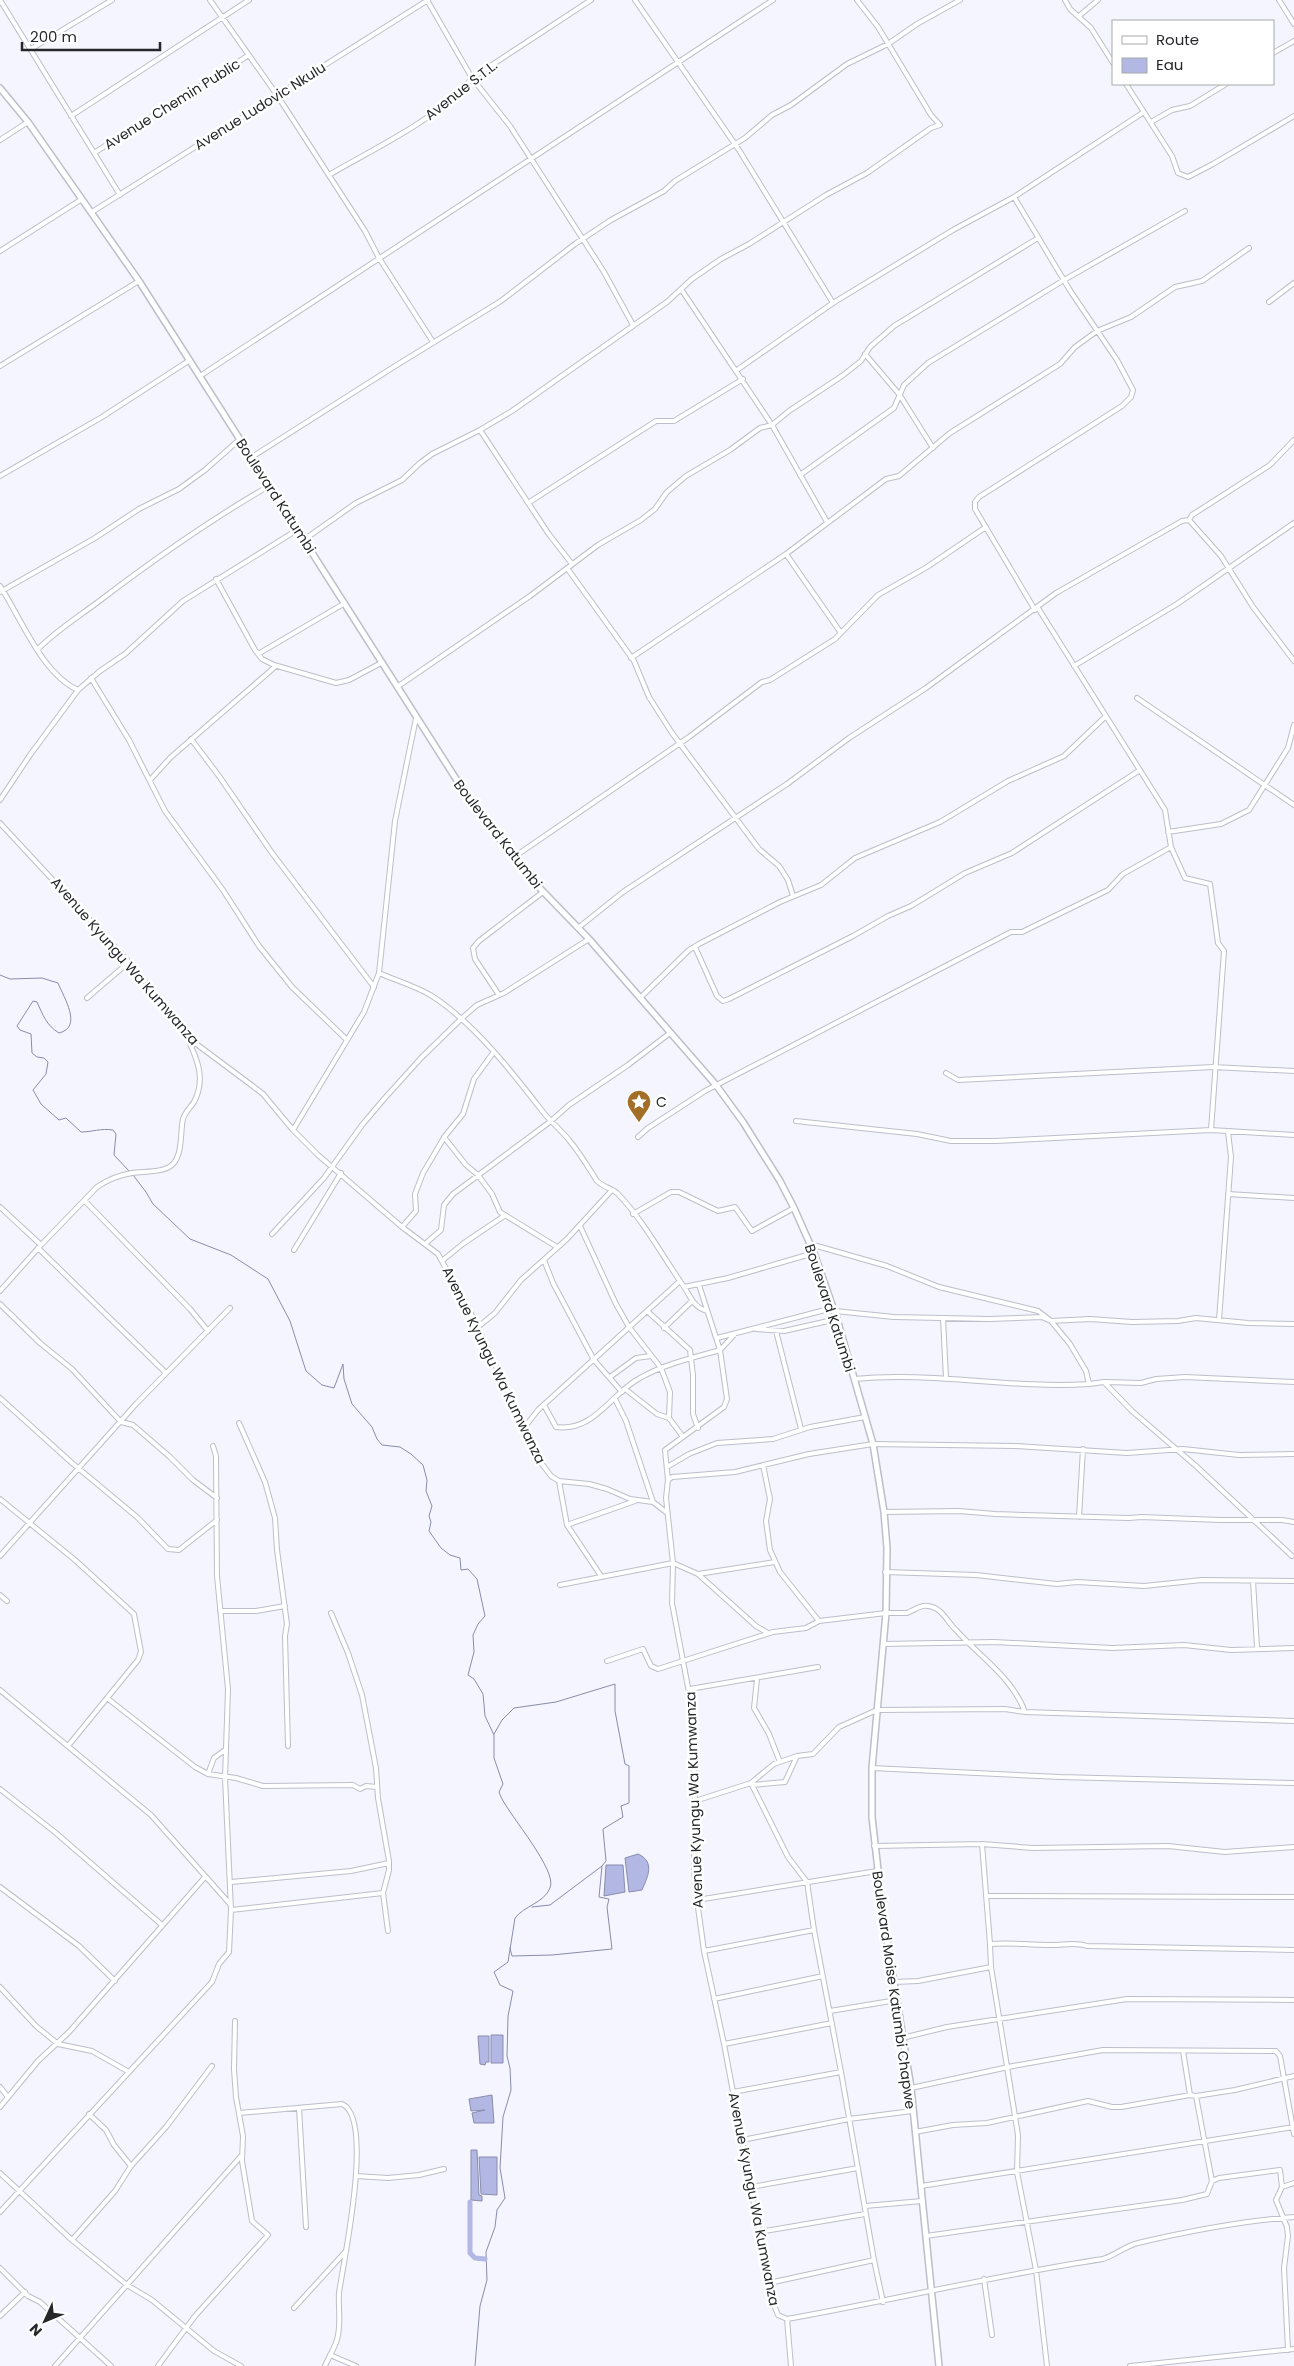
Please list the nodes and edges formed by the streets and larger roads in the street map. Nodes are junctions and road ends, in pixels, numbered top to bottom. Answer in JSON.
{"nodes":[{"id":1,"x":0,"y":0,"type":"edge"},
{"id":2,"x":112,"y":0,"type":"edge"},
{"id":3,"x":210,"y":0,"type":"edge"},
{"id":4,"x":249,"y":0,"type":"edge"},
{"id":5,"x":428,"y":0,"type":"edge"},
{"id":6,"x":591,"y":0,"type":"edge"},
{"id":7,"x":635,"y":0,"type":"edge"},
{"id":8,"x":773,"y":0,"type":"edge"},
{"id":9,"x":857,"y":0,"type":"edge"},
{"id":10,"x":960,"y":0,"type":"edge"},
{"id":11,"x":1065,"y":0,"type":"edge"},
{"id":12,"x":1098,"y":0,"type":"edge"},
{"id":13,"x":1279,"y":0,"type":"edge"},
{"id":14,"x":1079,"y":16,"type":"junction"},
{"id":15,"x":221,"y":17,"type":"junction"},
{"id":16,"x":1294,"y":24,"type":"edge"},
{"id":17,"x":1294,"y":41,"type":"edge"},
{"id":18,"x":888,"y":44,"type":"junction"},
{"id":19,"x":31,"y":49,"type":"junction"},
{"id":20,"x":1274,"y":52,"type":"edge"},
{"id":21,"x":250,"y":55,"type":"junction"},
{"id":22,"x":1112,"y":61,"type":"edge"},
{"id":23,"x":678,"y":62,"type":"junction"},
{"id":24,"x":472,"y":78,"type":"junction"},
{"id":25,"x":1127,"y":85,"type":"edge"},
{"id":26,"x":1224,"y":85,"type":"edge"},
{"id":27,"x":0,"y":88,"type":"edge"},
{"id":28,"x":277,"y":95,"type":"junction"},
{"id":29,"x":1144,"y":112,"type":"junction"},
{"id":30,"x":71,"y":116,"type":"junction"},
{"id":31,"x":1294,"y":116,"type":"edge"},
{"id":32,"x":28,"y":122,"type":"junction"},
{"id":33,"x":1151,"y":122,"type":"junction"},
{"id":34,"x":0,"y":140,"type":"edge"},
{"id":35,"x":735,"y":144,"type":"junction"},
{"id":36,"x":94,"y":153,"type":"junction"},
{"id":37,"x":531,"y":158,"type":"junction"},
{"id":38,"x":329,"y":175,"type":"junction"},
{"id":39,"x":120,"y":195,"type":"junction"},
{"id":40,"x":1014,"y":197,"type":"junction"},
{"id":41,"x":82,"y":199,"type":"junction"},
{"id":42,"x":1185,"y":211,"type":"dead end"},
{"id":43,"x":92,"y":212,"type":"junction"},
{"id":44,"x":784,"y":222,"type":"junction"},
{"id":45,"x":1038,"y":238,"type":"junction"},
{"id":46,"x":583,"y":239,"type":"junction"},
{"id":47,"x":1249,"y":248,"type":"dead end"},
{"id":48,"x":0,"y":251,"type":"edge"},
{"id":49,"x":378,"y":258,"type":"junction"},
{"id":50,"x":1064,"y":280,"type":"junction"},
{"id":51,"x":139,"y":281,"type":"junction"},
{"id":52,"x":1294,"y":283,"type":"edge"},
{"id":53,"x":681,"y":289,"type":"junction"},
{"id":54,"x":1269,"y":302,"type":"dead end"},
{"id":55,"x":833,"y":303,"type":"junction"},
{"id":56,"x":633,"y":326,"type":"junction"},
{"id":57,"x":1097,"y":331,"type":"junction"},
{"id":58,"x":433,"y":342,"type":"junction"},
{"id":59,"x":865,"y":354,"type":"junction"},
{"id":60,"x":190,"y":360,"type":"junction"},
{"id":61,"x":0,"y":366,"type":"edge"},
{"id":62,"x":737,"y":370,"type":"junction"},
{"id":63,"x":200,"y":376,"type":"junction"},
{"id":64,"x":743,"y":379,"type":"junction"},
{"id":65,"x":899,"y":394,"type":"junction"},
{"id":66,"x":772,"y":425,"type":"junction"},
{"id":67,"x":480,"y":430,"type":"junction"},
{"id":68,"x":240,"y":440,"type":"junction"},
{"id":69,"x":1294,"y":440,"type":"edge"},
{"id":70,"x":933,"y":448,"type":"junction"},
{"id":71,"x":252,"y":457,"type":"junction"},
{"id":72,"x":800,"y":475,"type":"junction"},
{"id":73,"x":0,"y":476,"type":"edge"},
{"id":74,"x":269,"y":486,"type":"junction"},
{"id":75,"x":528,"y":503,"type":"junction"},
{"id":76,"x":1189,"y":520,"type":"junction"},
{"id":77,"x":827,"y":522,"type":"junction"},
{"id":78,"x":1294,"y":522,"type":"edge"},
{"id":79,"x":986,"y":527,"type":"junction"},
{"id":80,"x":296,"y":530,"type":"junction"},
{"id":81,"x":304,"y":539,"type":"junction"},
{"id":82,"x":786,"y":554,"type":"junction"},
{"id":83,"x":572,"y":564,"type":"junction"},
{"id":84,"x":567,"y":568,"type":"junction"},
{"id":85,"x":1228,"y":568,"type":"junction"},
{"id":86,"x":216,"y":579,"type":"junction"},
{"id":87,"x":1,"y":589,"type":"edge"},
{"id":88,"x":344,"y":603,"type":"junction"},
{"id":89,"x":1036,"y":609,"type":"junction"},
{"id":90,"x":841,"y":633,"type":"junction"},
{"id":91,"x":38,"y":649,"type":"junction"},
{"id":92,"x":258,"y":654,"type":"junction"},
{"id":93,"x":631,"y":658,"type":"junction"},
{"id":94,"x":1294,"y":661,"type":"edge"},
{"id":95,"x":381,"y":664,"type":"junction"},
{"id":96,"x":276,"y":666,"type":"junction"},
{"id":97,"x":1074,"y":666,"type":"junction"},
{"id":98,"x":91,"y":678,"type":"junction"},
{"id":99,"x":397,"y":687,"type":"junction"},
{"id":100,"x":78,"y":690,"type":"junction"},
{"id":101,"x":1137,"y":698,"type":"dead end"},
{"id":102,"x":1106,"y":716,"type":"junction"},
{"id":103,"x":416,"y":718,"type":"junction"},
{"id":104,"x":1294,"y":725,"type":"edge"},
{"id":105,"x":191,"y":739,"type":"junction"},
{"id":106,"x":681,"y":742,"type":"junction"},
{"id":107,"x":1140,"y":770,"type":"junction"},
{"id":108,"x":150,"y":780,"type":"junction"},
{"id":109,"x":1265,"y":784,"type":"junction"},
{"id":110,"x":0,"y":800,"type":"edge"},
{"id":111,"x":1294,"y":805,"type":"edge"},
{"id":112,"x":736,"y":817,"type":"junction"},
{"id":113,"x":0,"y":823,"type":"edge"},
{"id":114,"x":1168,"y":832,"type":"junction"},
{"id":115,"x":1171,"y":847,"type":"junction"},
{"id":116,"x":514,"y":857,"type":"junction"},
{"id":117,"x":543,"y":892,"type":"junction"},
{"id":118,"x":793,"y":896,"type":"junction"},
{"id":119,"x":578,"y":928,"type":"junction"},
{"id":120,"x":589,"y":939,"type":"junction"},
{"id":121,"x":695,"y":947,"type":"junction"},
{"id":122,"x":128,"y":962,"type":"junction"},
{"id":123,"x":379,"y":973,"type":"junction"},
{"id":124,"x":374,"y":987,"type":"junction"},
{"id":125,"x":498,"y":996,"type":"junction"},
{"id":126,"x":87,"y":998,"type":"dead end"},
{"id":127,"x":640,"y":998,"type":"junction"},
{"id":128,"x":461,"y":1019,"type":"junction"},
{"id":129,"x":182,"y":1027,"type":"junction"},
{"id":130,"x":670,"y":1034,"type":"junction"},
{"id":131,"x":347,"y":1040,"type":"junction"},
{"id":132,"x":493,"y":1053,"type":"junction"},
{"id":133,"x":1215,"y":1067,"type":"junction"},
{"id":134,"x":1294,"y":1071,"type":"edge"},
{"id":135,"x":946,"y":1073,"type":"dead end"},
{"id":136,"x":716,"y":1085,"type":"junction"},
{"id":137,"x":551,"y":1121,"type":"junction"},
{"id":138,"x":796,"y":1121,"type":"dead end"},
{"id":139,"x":293,"y":1130,"type":"junction"},
{"id":140,"x":1211,"y":1130,"type":"junction"},
{"id":141,"x":1228,"y":1132,"type":"junction"},
{"id":142,"x":1294,"y":1135,"type":"edge"},
{"id":143,"x":444,"y":1137,"type":"junction"},
{"id":144,"x":638,"y":1137,"type":"dead end"},
{"id":145,"x":333,"y":1166,"type":"junction"},
{"id":146,"x":341,"y":1173,"type":"junction"},
{"id":147,"x":478,"y":1175,"type":"junction"},
{"id":148,"x":612,"y":1190,"type":"junction"},
{"id":149,"x":1228,"y":1194,"type":"junction"},
{"id":150,"x":1294,"y":1198,"type":"edge"},
{"id":151,"x":85,"y":1201,"type":"junction"},
{"id":152,"x":0,"y":1207,"type":"edge"},
{"id":153,"x":794,"y":1208,"type":"junction"},
{"id":154,"x":633,"y":1214,"type":"junction"},
{"id":155,"x":504,"y":1216,"type":"junction"},
{"id":156,"x":580,"y":1226,"type":"junction"},
{"id":157,"x":402,"y":1227,"type":"junction"},
{"id":158,"x":272,"y":1234,"type":"dead end"},
{"id":159,"x":425,"y":1244,"type":"junction"},
{"id":160,"x":810,"y":1244,"type":"junction"},
{"id":161,"x":39,"y":1246,"type":"junction"},
{"id":162,"x":558,"y":1247,"type":"junction"},
{"id":163,"x":294,"y":1250,"type":"dead end"},
{"id":164,"x":814,"y":1253,"type":"junction"},
{"id":165,"x":443,"y":1260,"type":"junction"},
{"id":166,"x":544,"y":1260,"type":"junction"},
{"id":167,"x":680,"y":1281,"type":"junction"},
{"id":168,"x":699,"y":1285,"type":"junction"},
{"id":169,"x":684,"y":1287,"type":"junction"},
{"id":170,"x":0,"y":1291,"type":"edge"},
{"id":171,"x":692,"y":1301,"type":"junction"},
{"id":172,"x":0,"y":1304,"type":"edge"},
{"id":173,"x":230,"y":1308,"type":"dead end"},
{"id":174,"x":646,"y":1311,"type":"junction"},
{"id":175,"x":707,"y":1311,"type":"junction"},
{"id":176,"x":833,"y":1311,"type":"junction"},
{"id":177,"x":943,"y":1318,"type":"junction"},
{"id":178,"x":836,"y":1320,"type":"junction"},
{"id":179,"x":1219,"y":1320,"type":"junction"},
{"id":180,"x":1051,"y":1321,"type":"junction"},
{"id":181,"x":1294,"y":1324,"type":"edge"},
{"id":182,"x":478,"y":1327,"type":"junction"},
{"id":183,"x":629,"y":1327,"type":"junction"},
{"id":184,"x":664,"y":1328,"type":"junction"},
{"id":185,"x":754,"y":1328,"type":"junction"},
{"id":186,"x":208,"y":1331,"type":"junction"},
{"id":187,"x":776,"y":1331,"type":"junction"},
{"id":188,"x":734,"y":1335,"type":"junction"},
{"id":189,"x":717,"y":1338,"type":"junction"},
{"id":190,"x":720,"y":1350,"type":"junction"},
{"id":191,"x":651,"y":1356,"type":"junction"},
{"id":192,"x":691,"y":1357,"type":"junction"},
{"id":193,"x":594,"y":1360,"type":"junction"},
{"id":194,"x":661,"y":1368,"type":"junction"},
{"id":195,"x":166,"y":1373,"type":"junction"},
{"id":196,"x":610,"y":1377,"type":"junction"},
{"id":197,"x":854,"y":1378,"type":"junction"},
{"id":198,"x":946,"y":1378,"type":"junction"},
{"id":199,"x":1104,"y":1382,"type":"junction"},
{"id":200,"x":1294,"y":1382,"type":"edge"},
{"id":201,"x":1089,"y":1384,"type":"junction"},
{"id":202,"x":624,"y":1390,"type":"junction"},
{"id":203,"x":0,"y":1398,"type":"edge"},
{"id":204,"x":615,"y":1399,"type":"junction"},
{"id":205,"x":544,"y":1405,"type":"junction"},
{"id":206,"x":865,"y":1416,"type":"junction"},
{"id":207,"x":669,"y":1418,"type":"junction"},
{"id":208,"x":121,"y":1422,"type":"junction"},
{"id":209,"x":238,"y":1423,"type":"dead end"},
{"id":210,"x":524,"y":1428,"type":"junction"},
{"id":211,"x":698,"y":1428,"type":"junction"},
{"id":212,"x":801,"y":1429,"type":"junction"},
{"id":213,"x":684,"y":1437,"type":"junction"},
{"id":214,"x":873,"y":1444,"type":"junction"},
{"id":215,"x":214,"y":1446,"type":"dead end"},
{"id":216,"x":1083,"y":1449,"type":"junction"},
{"id":217,"x":1177,"y":1449,"type":"junction"},
{"id":218,"x":1294,"y":1454,"type":"edge"},
{"id":219,"x":763,"y":1465,"type":"junction"},
{"id":220,"x":667,"y":1467,"type":"junction"},
{"id":221,"x":78,"y":1469,"type":"junction"},
{"id":222,"x":668,"y":1480,"type":"junction"},
{"id":223,"x":560,"y":1481,"type":"junction"},
{"id":224,"x":217,"y":1498,"type":"junction"},
{"id":225,"x":0,"y":1499,"type":"edge"},
{"id":226,"x":636,"y":1500,"type":"junction"},
{"id":227,"x":652,"y":1502,"type":"junction"},
{"id":228,"x":667,"y":1512,"type":"junction"},
{"id":229,"x":884,"y":1512,"type":"junction"},
{"id":230,"x":1079,"y":1517,"type":"junction"},
{"id":231,"x":216,"y":1520,"type":"junction"},
{"id":232,"x":1254,"y":1520,"type":"junction"},
{"id":233,"x":1294,"y":1522,"type":"edge"},
{"id":234,"x":30,"y":1524,"type":"junction"},
{"id":235,"x":567,"y":1525,"type":"junction"},
{"id":236,"x":0,"y":1556,"type":"edge"},
{"id":237,"x":1292,"y":1556,"type":"dead end"},
{"id":238,"x":672,"y":1562,"type":"junction"},
{"id":239,"x":775,"y":1562,"type":"junction"},
{"id":240,"x":885,"y":1572,"type":"junction"},
{"id":241,"x":698,"y":1574,"type":"junction"},
{"id":242,"x":601,"y":1576,"type":"junction"},
{"id":243,"x":1253,"y":1581,"type":"junction"},
{"id":244,"x":1294,"y":1581,"type":"edge"},
{"id":245,"x":560,"y":1585,"type":"dead end"},
{"id":246,"x":0,"y":1594,"type":"edge"},
{"id":247,"x":7,"y":1601,"type":"dead end"},
{"id":248,"x":285,"y":1606,"type":"junction"},
{"id":249,"x":220,"y":1611,"type":"junction"},
{"id":250,"x":331,"y":1613,"type":"dead end"},
{"id":251,"x":886,"y":1613,"type":"junction"},
{"id":252,"x":819,"y":1621,"type":"junction"},
{"id":253,"x":756,"y":1626,"type":"junction"},
{"id":254,"x":768,"y":1633,"type":"junction"},
{"id":255,"x":760,"y":1636,"type":"junction"},
{"id":256,"x":968,"y":1643,"type":"junction"},
{"id":257,"x":883,"y":1644,"type":"junction"},
{"id":258,"x":1257,"y":1647,"type":"junction"},
{"id":259,"x":1294,"y":1648,"type":"edge"},
{"id":260,"x":684,"y":1660,"type":"junction"},
{"id":261,"x":607,"y":1661,"type":"dead end"},
{"id":262,"x":818,"y":1667,"type":"dead end"},
{"id":263,"x":757,"y":1679,"type":"junction"},
{"id":264,"x":690,"y":1689,"type":"junction"},
{"id":265,"x":0,"y":1690,"type":"edge"},
{"id":266,"x":107,"y":1698,"type":"junction"},
{"id":267,"x":877,"y":1710,"type":"junction"},
{"id":268,"x":1025,"y":1712,"type":"junction"},
{"id":269,"x":1294,"y":1721,"type":"edge"},
{"id":270,"x":68,"y":1746,"type":"junction"},
{"id":271,"x":288,"y":1746,"type":"dead end"},
{"id":272,"x":225,"y":1750,"type":"junction"},
{"id":273,"x":797,"y":1756,"type":"junction"},
{"id":274,"x":780,"y":1762,"type":"junction"},
{"id":275,"x":872,"y":1768,"type":"junction"},
{"id":276,"x":208,"y":1774,"type":"junction"},
{"id":277,"x":225,"y":1778,"type":"junction"},
{"id":278,"x":1294,"y":1783,"type":"edge"},
{"id":279,"x":752,"y":1784,"type":"junction"},
{"id":280,"x":377,"y":1788,"type":"junction"},
{"id":281,"x":0,"y":1789,"type":"edge"},
{"id":282,"x":695,"y":1802,"type":"junction"},
{"id":283,"x":982,"y":1844,"type":"junction"},
{"id":284,"x":874,"y":1846,"type":"junction"},
{"id":285,"x":1294,"y":1847,"type":"edge"},
{"id":286,"x":389,"y":1864,"type":"junction"},
{"id":287,"x":877,"y":1871,"type":"junction"},
{"id":288,"x":205,"y":1877,"type":"junction"},
{"id":289,"x":231,"y":1882,"type":"junction"},
{"id":290,"x":807,"y":1882,"type":"junction"},
{"id":291,"x":0,"y":1887,"type":"edge"},
{"id":292,"x":383,"y":1893,"type":"junction"},
{"id":293,"x":986,"y":1896,"type":"junction"},
{"id":294,"x":1294,"y":1897,"type":"edge"},
{"id":295,"x":697,"y":1900,"type":"junction"},
{"id":296,"x":230,"y":1904,"type":"junction"},
{"id":297,"x":231,"y":1910,"type":"junction"},
{"id":298,"x":162,"y":1925,"type":"junction"},
{"id":299,"x":814,"y":1930,"type":"junction"},
{"id":300,"x":388,"y":1931,"type":"dead end"},
{"id":301,"x":990,"y":1944,"type":"junction"},
{"id":302,"x":1294,"y":1950,"type":"edge"},
{"id":303,"x":704,"y":1951,"type":"junction"},
{"id":304,"x":990,"y":1966,"type":"junction"},
{"id":305,"x":824,"y":1976,"type":"junction"},
{"id":306,"x":115,"y":1980,"type":"junction"},
{"id":307,"x":894,"y":1982,"type":"junction"},
{"id":308,"x":0,"y":1987,"type":"edge"},
{"id":309,"x":714,"y":1999,"type":"junction"},
{"id":310,"x":897,"y":2000,"type":"junction"},
{"id":311,"x":1294,"y":2000,"type":"edge"},
{"id":312,"x":830,"y":2011,"type":"junction"},
{"id":313,"x":998,"y":2019,"type":"junction"},
{"id":314,"x":235,"y":2021,"type":"dead end"},
{"id":315,"x":832,"y":2023,"type":"junction"},
{"id":316,"x":902,"y":2039,"type":"junction"},
{"id":317,"x":58,"y":2044,"type":"junction"},
{"id":318,"x":724,"y":2044,"type":"junction"},
{"id":319,"x":1183,"y":2051,"type":"junction"},
{"id":320,"x":212,"y":2066,"type":"dead end"},
{"id":321,"x":1006,"y":2068,"type":"junction"},
{"id":322,"x":129,"y":2072,"type":"junction"},
{"id":323,"x":842,"y":2072,"type":"junction"},
{"id":324,"x":1294,"y":2076,"type":"edge"},
{"id":325,"x":1284,"y":2078,"type":"junction"},
{"id":326,"x":0,"y":2087,"type":"edge"},
{"id":327,"x":911,"y":2088,"type":"junction"},
{"id":328,"x":733,"y":2092,"type":"junction"},
{"id":329,"x":1190,"y":2095,"type":"junction"},
{"id":330,"x":1196,"y":2096,"type":"junction"},
{"id":331,"x":8,"y":2097,"type":"junction"},
{"id":332,"x":0,"y":2107,"type":"edge"},
{"id":333,"x":299,"y":2108,"type":"junction"},
{"id":334,"x":912,"y":2111,"type":"junction"},
{"id":335,"x":239,"y":2113,"type":"junction"},
{"id":336,"x":89,"y":2114,"type":"junction"},
{"id":337,"x":1014,"y":2116,"type":"junction"},
{"id":338,"x":849,"y":2119,"type":"junction"},
{"id":339,"x":1293,"y":2127,"type":"edge"},
{"id":340,"x":915,"y":2132,"type":"junction"},
{"id":341,"x":1294,"y":2134,"type":"edge"},
{"id":342,"x":742,"y":2140,"type":"junction"},
{"id":343,"x":1203,"y":2140,"type":"junction"},
{"id":344,"x":242,"y":2155,"type":"junction"},
{"id":345,"x":131,"y":2166,"type":"junction"},
{"id":346,"x":858,"y":2168,"type":"junction"},
{"id":347,"x":444,"y":2169,"type":"dead end"},
{"id":348,"x":1017,"y":2172,"type":"junction"},
{"id":349,"x":0,"y":2173,"type":"edge"},
{"id":350,"x":356,"y":2176,"type":"junction"},
{"id":351,"x":1212,"y":2181,"type":"junction"},
{"id":352,"x":1294,"y":2183,"type":"edge"},
{"id":353,"x":921,"y":2186,"type":"junction"},
{"id":354,"x":751,"y":2187,"type":"junction"},
{"id":355,"x":1282,"y":2187,"type":"junction"},
{"id":356,"x":20,"y":2191,"type":"junction"},
{"id":357,"x":922,"y":2201,"type":"junction"},
{"id":358,"x":865,"y":2206,"type":"junction"},
{"id":359,"x":0,"y":2212,"type":"edge"},
{"id":360,"x":865,"y":2214,"type":"junction"},
{"id":361,"x":1294,"y":2217,"type":"edge"},
{"id":362,"x":1283,"y":2218,"type":"junction"},
{"id":363,"x":1026,"y":2221,"type":"junction"},
{"id":364,"x":306,"y":2227,"type":"dead end"},
{"id":365,"x":760,"y":2232,"type":"junction"},
{"id":366,"x":926,"y":2236,"type":"junction"},
{"id":367,"x":72,"y":2240,"type":"junction"},
{"id":368,"x":346,"y":2250,"type":"junction"},
{"id":369,"x":874,"y":2260,"type":"junction"},
{"id":370,"x":0,"y":2268,"type":"edge"},
{"id":371,"x":1036,"y":2270,"type":"junction"},
{"id":372,"x":984,"y":2279,"type":"junction"},
{"id":373,"x":769,"y":2283,"type":"junction"},
{"id":374,"x":127,"y":2285,"type":"junction"},
{"id":375,"x":24,"y":2292,"type":"junction"},
{"id":376,"x":932,"y":2292,"type":"junction"},
{"id":377,"x":883,"y":2302,"type":"junction"},
{"id":378,"x":294,"y":2308,"type":"dead end"},
{"id":379,"x":0,"y":2316,"type":"edge"},
{"id":380,"x":787,"y":2319,"type":"junction"},
{"id":381,"x":186,"y":2328,"type":"junction"},
{"id":382,"x":992,"y":2335,"type":"dead end"},
{"id":383,"x":81,"y":2338,"type":"junction"},
{"id":384,"x":1288,"y":2350,"type":"junction"},
{"id":385,"x":1294,"y":2350,"type":"edge"},
{"id":386,"x":330,"y":2355,"type":"junction"},
{"id":387,"x":55,"y":2366,"type":"edge"},
{"id":388,"x":111,"y":2366,"type":"edge"},
{"id":389,"x":158,"y":2366,"type":"edge"},
{"id":390,"x":241,"y":2366,"type":"edge"},
{"id":391,"x":325,"y":2366,"type":"edge"},
{"id":392,"x":356,"y":2366,"type":"edge"},
{"id":393,"x":791,"y":2366,"type":"edge"},
{"id":394,"x":939,"y":2366,"type":"edge"},
{"id":395,"x":1046,"y":2366,"type":"edge"},
{"id":396,"x":1130,"y":2366,"type":"edge"}],
"edges":[{"from":1,"to":19,"type":"street"},
{"from":2,"to":19,"type":"street"},
{"from":3,"to":15,"type":"street"},
{"from":4,"to":15,"type":"street"},
{"from":5,"to":24,"type":"street"},
{"from":5,"to":28,"type":"street","name":"Avenue Ludovic Nkulu"},
{"from":6,"to":24,"type":"street","name":"Avenue S.T.L."},
{"from":7,"to":23,"type":"street"},
{"from":8,"to":23,"type":"street"},
{"from":9,"to":18,"type":"street"},
{"from":10,"to":18,"type":"street"},
{"from":11,"to":14,"type":"street"},
{"from":12,"to":14,"type":"street"},
{"from":13,"to":16,"type":"street"},
{"from":14,"to":22,"type":"street"},
{"from":15,"to":21,"type":"street"},
{"from":15,"to":30,"type":"street"},
{"from":17,"to":20,"type":"street"},
{"from":18,"to":35,"type":"street"},
{"from":18,"to":44,"type":"street"},
{"from":19,"to":30,"type":"street"},
{"from":21,"to":28,"type":"street"},
{"from":21,"to":36,"type":"street","name":"Avenue Chemin Public"},
{"from":23,"to":35,"type":"street"},
{"from":23,"to":37,"type":"street"},
{"from":24,"to":37,"type":"street"},
{"from":24,"to":38,"type":"street","name":"Avenue S.T.L."},
{"from":25,"to":29,"type":"street"},
{"from":26,"to":33,"type":"street"},
{"from":27,"to":32,"type":"street","name":"Boulevard Katumbi"},
{"from":28,"to":38,"type":"street"},
{"from":28,"to":39,"type":"street","name":"Avenue Ludovic Nkulu"},
{"from":29,"to":33,"type":"street"},
{"from":29,"to":40,"type":"street"},
{"from":30,"to":36,"type":"street"},
{"from":31,"to":33,"type":"street"},
{"from":32,"to":34,"type":"street"},
{"from":32,"to":41,"type":"street","name":"Boulevard Katumbi"},
{"from":35,"to":44,"type":"street"},
{"from":35,"to":46,"type":"street"},
{"from":36,"to":39,"type":"street"},
{"from":37,"to":46,"type":"street"},
{"from":37,"to":49,"type":"street"},
{"from":38,"to":49,"type":"street"},
{"from":39,"to":43,"type":"street","name":"Avenue Ludovic Nkulu"},
{"from":40,"to":45,"type":"street"},
{"from":40,"to":55,"type":"street"},
{"from":41,"to":43,"type":"street","name":"Boulevard Katumbi"},
{"from":41,"to":48,"type":"street"},
{"from":42,"to":50,"type":"street"},
{"from":43,"to":51,"type":"street","name":"Boulevard Katumbi"},
{"from":44,"to":53,"type":"street"},
{"from":44,"to":55,"type":"street"},
{"from":45,"to":50,"type":"street"},
{"from":45,"to":59,"type":"street"},
{"from":46,"to":56,"type":"street"},
{"from":46,"to":58,"type":"street"},
{"from":47,"to":57,"type":"street"},
{"from":49,"to":58,"type":"street"},
{"from":49,"to":63,"type":"street"},
{"from":50,"to":57,"type":"street"},
{"from":50,"to":65,"type":"street"},
{"from":51,"to":60,"type":"street","name":"Boulevard Katumbi"},
{"from":51,"to":61,"type":"street"},
{"from":52,"to":54,"type":"street"},
{"from":53,"to":56,"type":"street"},
{"from":53,"to":62,"type":"street"},
{"from":55,"to":62,"type":"street"},
{"from":56,"to":67,"type":"street"},
{"from":57,"to":70,"type":"street"},
{"from":57,"to":79,"type":"street"},
{"from":58,"to":71,"type":"street"},
{"from":59,"to":65,"type":"street"},
{"from":59,"to":66,"type":"street"},
{"from":60,"to":63,"type":"street","name":"Boulevard Katumbi"},
{"from":60,"to":73,"type":"street"},
{"from":62,"to":64,"type":"street"},
{"from":63,"to":68,"type":"street","name":"Boulevard Katumbi"},
{"from":64,"to":66,"type":"street"},
{"from":64,"to":75,"type":"street"},
{"from":65,"to":70,"type":"street"},
{"from":65,"to":72,"type":"street"},
{"from":66,"to":72,"type":"street"},
{"from":66,"to":83,"type":"street"},
{"from":67,"to":75,"type":"street"},
{"from":67,"to":81,"type":"street"},
{"from":68,"to":71,"type":"street","name":"Boulevard Katumbi"},
{"from":68,"to":87,"type":"street"},
{"from":69,"to":76,"type":"street"},
{"from":70,"to":77,"type":"street"},
{"from":71,"to":74,"type":"street","name":"Boulevard Katumbi"},
{"from":72,"to":77,"type":"street"},
{"from":74,"to":80,"type":"street","name":"Boulevard Katumbi"},
{"from":74,"to":91,"type":"street"},
{"from":75,"to":83,"type":"street"},
{"from":76,"to":85,"type":"street"},
{"from":76,"to":89,"type":"street"},
{"from":77,"to":82,"type":"street"},
{"from":78,"to":85,"type":"street"},
{"from":79,"to":89,"type":"street"},
{"from":79,"to":90,"type":"street"},
{"from":80,"to":81,"type":"street","name":"Boulevard Katumbi"},
{"from":80,"to":86,"type":"street"},
{"from":81,"to":88,"type":"street","name":"Boulevard Katumbi"},
{"from":82,"to":90,"type":"street"},
{"from":82,"to":93,"type":"street"},
{"from":83,"to":84,"type":"street"},
{"from":84,"to":93,"type":"street"},
{"from":84,"to":99,"type":"street"},
{"from":85,"to":94,"type":"street"},
{"from":85,"to":97,"type":"street"},
{"from":86,"to":92,"type":"street"},
{"from":86,"to":98,"type":"street"},
{"from":87,"to":91,"type":"street"},
{"from":88,"to":92,"type":"street"},
{"from":88,"to":95,"type":"street","name":"Boulevard Katumbi"},
{"from":89,"to":97,"type":"street"},
{"from":89,"to":112,"type":"street"},
{"from":90,"to":106,"type":"street"},
{"from":91,"to":100,"type":"street"},
{"from":92,"to":96,"type":"street"},
{"from":93,"to":106,"type":"street"},
{"from":95,"to":96,"type":"street"},
{"from":95,"to":99,"type":"street","name":"Boulevard Katumbi"},
{"from":96,"to":105,"type":"street"},
{"from":97,"to":102,"type":"street"},
{"from":98,"to":100,"type":"street"},
{"from":98,"to":108,"type":"street"},
{"from":99,"to":103,"type":"street","name":"Boulevard Katumbi"},
{"from":100,"to":110,"type":"street"},
{"from":101,"to":109,"type":"street"},
{"from":102,"to":107,"type":"street"},
{"from":102,"to":118,"type":"street"},
{"from":103,"to":116,"type":"street","name":"Boulevard Katumbi"},
{"from":103,"to":123,"type":"street"},
{"from":104,"to":109,"type":"street"},
{"from":105,"to":108,"type":"street"},
{"from":105,"to":124,"type":"street"},
{"from":106,"to":112,"type":"street"},
{"from":106,"to":116,"type":"street"},
{"from":107,"to":114,"type":"street"},
{"from":107,"to":121,"type":"street"},
{"from":108,"to":131,"type":"street"},
{"from":109,"to":111,"type":"street"},
{"from":109,"to":114,"type":"street"},
{"from":112,"to":118,"type":"street"},
{"from":112,"to":119,"type":"street"},
{"from":113,"to":122,"type":"street","name":"Avenue Kyungu Wa Kumwanza"},
{"from":114,"to":115,"type":"street"},
{"from":115,"to":133,"type":"street"},
{"from":115,"to":136,"type":"street"},
{"from":116,"to":117,"type":"street","name":"Boulevard Katumbi"},
{"from":117,"to":119,"type":"street","name":"Boulevard Katumbi"},
{"from":117,"to":125,"type":"street"},
{"from":118,"to":121,"type":"street"},
{"from":119,"to":120,"type":"street","name":"Boulevard Katumbi"},
{"from":120,"to":125,"type":"street"},
{"from":120,"to":127,"type":"street","name":"Boulevard Katumbi"},
{"from":121,"to":127,"type":"street"},
{"from":122,"to":126,"type":"street"},
{"from":122,"to":129,"type":"street","name":"Avenue Kyungu Wa Kumwanza"},
{"from":123,"to":124,"type":"street"},
{"from":123,"to":128,"type":"street"},
{"from":124,"to":131,"type":"street"},
{"from":125,"to":128,"type":"street"},
{"from":127,"to":130,"type":"street","name":"Boulevard Katumbi"},
{"from":128,"to":132,"type":"street"},
{"from":128,"to":145,"type":"street"},
{"from":129,"to":139,"type":"street","name":"Avenue Kyungu Wa Kumwanza"},
{"from":129,"to":151,"type":"street"},
{"from":130,"to":136,"type":"street","name":"Boulevard Katumbi"},
{"from":130,"to":137,"type":"street"},
{"from":131,"to":139,"type":"street"},
{"from":132,"to":137,"type":"street"},
{"from":132,"to":143,"type":"street"},
{"from":133,"to":134,"type":"street"},
{"from":133,"to":135,"type":"street"},
{"from":133,"to":140,"type":"street"},
{"from":136,"to":144,"type":"street"},
{"from":136,"to":153,"type":"street","name":"Boulevard Katumbi"},
{"from":137,"to":147,"type":"street"},
{"from":137,"to":148,"type":"street"},
{"from":138,"to":140,"type":"street"},
{"from":139,"to":145,"type":"street","name":"Avenue Kyungu Wa Kumwanza"},
{"from":140,"to":141,"type":"street"},
{"from":141,"to":142,"type":"street"},
{"from":141,"to":149,"type":"street"},
{"from":143,"to":147,"type":"street"},
{"from":143,"to":157,"type":"street"},
{"from":145,"to":146,"type":"street","name":"Avenue Kyungu Wa Kumwanza"},
{"from":145,"to":158,"type":"street"},
{"from":146,"to":157,"type":"street","name":"Avenue Kyungu Wa Kumwanza"},
{"from":146,"to":163,"type":"street"},
{"from":147,"to":155,"type":"street"},
{"from":147,"to":159,"type":"street"},
{"from":148,"to":154,"type":"street"},
{"from":148,"to":156,"type":"street"},
{"from":149,"to":150,"type":"street"},
{"from":149,"to":179,"type":"street"},
{"from":151,"to":161,"type":"street"},
{"from":151,"to":186,"type":"street"},
{"from":152,"to":161,"type":"street"},
{"from":153,"to":154,"type":"street"},
{"from":153,"to":160,"type":"street","name":"Boulevard Katumbi"},
{"from":154,"to":167,"type":"street"},
{"from":155,"to":162,"type":"street"},
{"from":155,"to":165,"type":"street"},
{"from":156,"to":162,"type":"street"},
{"from":156,"to":183,"type":"street"},
{"from":157,"to":159,"type":"street","name":"Avenue Kyungu Wa Kumwanza"},
{"from":159,"to":165,"type":"street","name":"Avenue Kyungu Wa Kumwanza"},
{"from":160,"to":164,"type":"street","name":"Boulevard Katumbi"},
{"from":160,"to":180,"type":"street"},
{"from":161,"to":170,"type":"street"},
{"from":161,"to":195,"type":"street"},
{"from":162,"to":166,"type":"street"},
{"from":164,"to":168,"type":"street"},
{"from":164,"to":176,"type":"street","name":"Boulevard Katumbi"},
{"from":165,"to":182,"type":"street","name":"Avenue Kyungu Wa Kumwanza"},
{"from":166,"to":182,"type":"street"},
{"from":166,"to":193,"type":"street"},
{"from":167,"to":169,"type":"street"},
{"from":167,"to":174,"type":"street"},
{"from":168,"to":169,"type":"street"},
{"from":168,"to":175,"type":"street"},
{"from":169,"to":171,"type":"street"},
{"from":171,"to":175,"type":"street"},
{"from":171,"to":184,"type":"street"},
{"from":172,"to":208,"type":"street"},
{"from":173,"to":186,"type":"street"},
{"from":174,"to":183,"type":"street"},
{"from":174,"to":184,"type":"street"},
{"from":175,"to":189,"type":"street"},
{"from":176,"to":177,"type":"street"},
{"from":176,"to":178,"type":"street","name":"Boulevard Katumbi"},
{"from":176,"to":185,"type":"street"},
{"from":177,"to":180,"type":"street"},
{"from":177,"to":198,"type":"street"},
{"from":178,"to":187,"type":"street"},
{"from":178,"to":197,"type":"street","name":"Boulevard Katumbi"},
{"from":179,"to":180,"type":"street"},
{"from":179,"to":181,"type":"street"},
{"from":180,"to":201,"type":"street"},
{"from":182,"to":210,"type":"street","name":"Avenue Kyungu Wa Kumwanza"},
{"from":183,"to":191,"type":"street"},
{"from":183,"to":193,"type":"street"},
{"from":184,"to":192,"type":"street"},
{"from":185,"to":187,"type":"street"},
{"from":185,"to":188,"type":"street"},
{"from":186,"to":195,"type":"street"},
{"from":187,"to":212,"type":"street"},
{"from":188,"to":189,"type":"street"},
{"from":188,"to":190,"type":"street"},
{"from":189,"to":190,"type":"street"},
{"from":190,"to":192,"type":"street"},
{"from":190,"to":211,"type":"street"},
{"from":191,"to":194,"type":"street"},
{"from":191,"to":196,"type":"street"},
{"from":192,"to":194,"type":"street"},
{"from":192,"to":211,"type":"street"},
{"from":193,"to":196,"type":"street"},
{"from":193,"to":205,"type":"street"},
{"from":194,"to":202,"type":"street"},
{"from":194,"to":207,"type":"street"},
{"from":195,"to":208,"type":"street"},
{"from":196,"to":202,"type":"street"},
{"from":197,"to":198,"type":"street"},
{"from":197,"to":206,"type":"street","name":"Boulevard Katumbi"},
{"from":198,"to":201,"type":"street"},
{"from":199,"to":200,"type":"street"},
{"from":199,"to":201,"type":"street"},
{"from":199,"to":217,"type":"street"},
{"from":202,"to":204,"type":"street"},
{"from":202,"to":207,"type":"street"},
{"from":203,"to":221,"type":"street"},
{"from":204,"to":205,"type":"street"},
{"from":204,"to":227,"type":"street"},
{"from":205,"to":210,"type":"street"},
{"from":206,"to":212,"type":"street"},
{"from":206,"to":214,"type":"street","name":"Boulevard Katumbi"},
{"from":207,"to":213,"type":"street"},
{"from":208,"to":221,"type":"street"},
{"from":208,"to":224,"type":"street"},
{"from":209,"to":248,"type":"street"},
{"from":210,"to":223,"type":"street","name":"Avenue Kyungu Wa Kumwanza"},
{"from":211,"to":213,"type":"street"},
{"from":212,"to":220,"type":"street"},
{"from":213,"to":220,"type":"street","name":"Avenue Kyungu Wa Kumwanza"},
{"from":214,"to":216,"type":"street"},
{"from":214,"to":219,"type":"street"},
{"from":214,"to":229,"type":"street","name":"Boulevard Katumbi"},
{"from":215,"to":224,"type":"street"},
{"from":216,"to":217,"type":"street"},
{"from":216,"to":230,"type":"street"},
{"from":217,"to":218,"type":"street"},
{"from":217,"to":232,"type":"street"},
{"from":219,"to":222,"type":"street"},
{"from":219,"to":239,"type":"street"},
{"from":220,"to":222,"type":"street","name":"Avenue Kyungu Wa Kumwanza"},
{"from":221,"to":231,"type":"street"},
{"from":221,"to":234,"type":"street"},
{"from":222,"to":228,"type":"street","name":"Avenue Kyungu Wa Kumwanza"},
{"from":223,"to":226,"type":"street"},
{"from":223,"to":235,"type":"street"},
{"from":224,"to":231,"type":"street"},
{"from":225,"to":234,"type":"street"},
{"from":226,"to":227,"type":"street"},
{"from":226,"to":235,"type":"street"},
{"from":227,"to":228,"type":"street"},
{"from":228,"to":238,"type":"street","name":"Avenue Kyungu Wa Kumwanza"},
{"from":229,"to":230,"type":"street"},
{"from":229,"to":240,"type":"street","name":"Boulevard Katumbi"},
{"from":230,"to":232,"type":"street"},
{"from":231,"to":249,"type":"street"},
{"from":232,"to":233,"type":"street"},
{"from":232,"to":237,"type":"street"},
{"from":234,"to":236,"type":"street"},
{"from":234,"to":266,"type":"street"},
{"from":235,"to":242,"type":"street"},
{"from":238,"to":241,"type":"street"},
{"from":238,"to":242,"type":"street"},
{"from":238,"to":260,"type":"street","name":"Avenue Kyungu Wa Kumwanza"},
{"from":239,"to":241,"type":"street"},
{"from":239,"to":252,"type":"street"},
{"from":240,"to":243,"type":"street"},
{"from":240,"to":251,"type":"street","name":"Boulevard Katumbi"},
{"from":241,"to":253,"type":"street"},
{"from":242,"to":245,"type":"street"},
{"from":243,"to":244,"type":"street"},
{"from":243,"to":258,"type":"street"},
{"from":246,"to":247,"type":"street"},
{"from":248,"to":249,"type":"street"},
{"from":248,"to":271,"type":"street"},
{"from":249,"to":272,"type":"street"},
{"from":250,"to":280,"type":"street"},
{"from":251,"to":252,"type":"street"},
{"from":251,"to":256,"type":"street"},
{"from":251,"to":257,"type":"street","name":"Boulevard Moise Katumbi Chapwe"},
{"from":252,"to":254,"type":"street"},
{"from":253,"to":254,"type":"street"},
{"from":253,"to":255,"type":"street"},
{"from":254,"to":255,"type":"street"},
{"from":255,"to":260,"type":"street"},
{"from":256,"to":257,"type":"street"},
{"from":256,"to":258,"type":"street"},
{"from":256,"to":268,"type":"street"},
{"from":257,"to":267,"type":"street","name":"Boulevard Moise Katumbi Chapwe"},
{"from":258,"to":259,"type":"street"},
{"from":260,"to":261,"type":"street"},
{"from":260,"to":264,"type":"street","name":"Avenue Kyungu Wa Kumwanza"},
{"from":262,"to":263,"type":"street"},
{"from":263,"to":264,"type":"street"},
{"from":263,"to":274,"type":"street"},
{"from":264,"to":282,"type":"street","name":"Avenue Kyungu Wa Kumwanza"},
{"from":265,"to":270,"type":"street"},
{"from":266,"to":270,"type":"street"},
{"from":266,"to":276,"type":"street"},
{"from":267,"to":268,"type":"street"},
{"from":267,"to":273,"type":"street"},
{"from":267,"to":275,"type":"street","name":"Boulevard Moise Katumbi Chapwe"},
{"from":268,"to":269,"type":"street"},
{"from":270,"to":288,"type":"street"},
{"from":272,"to":276,"type":"street"},
{"from":272,"to":277,"type":"street"},
{"from":273,"to":274,"type":"street"},
{"from":273,"to":279,"type":"street"},
{"from":274,"to":279,"type":"street"},
{"from":275,"to":278,"type":"street"},
{"from":275,"to":284,"type":"street","name":"Boulevard Moise Katumbi Chapwe"},
{"from":276,"to":277,"type":"street"},
{"from":277,"to":280,"type":"street"},
{"from":277,"to":289,"type":"street"},
{"from":279,"to":282,"type":"street"},
{"from":279,"to":290,"type":"street"},
{"from":280,"to":286,"type":"street"},
{"from":281,"to":298,"type":"street"},
{"from":282,"to":295,"type":"street","name":"Avenue Kyungu Wa Kumwanza"},
{"from":283,"to":284,"type":"street"},
{"from":283,"to":285,"type":"street"},
{"from":283,"to":293,"type":"street"},
{"from":284,"to":287,"type":"street","name":"Boulevard Moise Katumbi Chapwe"},
{"from":286,"to":289,"type":"street"},
{"from":286,"to":292,"type":"street"},
{"from":287,"to":290,"type":"street"},
{"from":287,"to":307,"type":"street","name":"Boulevard Moise Katumbi Chapwe"},
{"from":288,"to":296,"type":"street"},
{"from":288,"to":298,"type":"street"},
{"from":289,"to":296,"type":"street"},
{"from":290,"to":295,"type":"street"},
{"from":290,"to":299,"type":"street"},
{"from":291,"to":306,"type":"street"},
{"from":292,"to":297,"type":"street"},
{"from":292,"to":300,"type":"street"},
{"from":293,"to":294,"type":"street"},
{"from":293,"to":301,"type":"street"},
{"from":295,"to":303,"type":"street","name":"Avenue Kyungu Wa Kumwanza"},
{"from":296,"to":297,"type":"street"},
{"from":297,"to":322,"type":"street"},
{"from":298,"to":306,"type":"street"},
{"from":299,"to":303,"type":"street"},
{"from":299,"to":305,"type":"street"},
{"from":301,"to":302,"type":"street"},
{"from":301,"to":304,"type":"street"},
{"from":303,"to":309,"type":"street","name":"Avenue Kyungu Wa Kumwanza"},
{"from":304,"to":307,"type":"street"},
{"from":304,"to":313,"type":"street"},
{"from":305,"to":309,"type":"street"},
{"from":305,"to":312,"type":"street"},
{"from":306,"to":317,"type":"street"},
{"from":307,"to":310,"type":"street","name":"Boulevard Moise Katumbi Chapwe"},
{"from":308,"to":317,"type":"street"},
{"from":309,"to":318,"type":"street","name":"Avenue Kyungu Wa Kumwanza"},
{"from":310,"to":312,"type":"street"},
{"from":310,"to":316,"type":"street","name":"Boulevard Moise Katumbi Chapwe"},
{"from":311,"to":313,"type":"street"},
{"from":312,"to":315,"type":"street"},
{"from":313,"to":316,"type":"street"},
{"from":313,"to":321,"type":"street"},
{"from":314,"to":335,"type":"street"},
{"from":315,"to":318,"type":"street"},
{"from":315,"to":323,"type":"street"},
{"from":316,"to":327,"type":"street","name":"Boulevard Moise Katumbi Chapwe"},
{"from":317,"to":322,"type":"street"},
{"from":317,"to":331,"type":"street"},
{"from":318,"to":328,"type":"street","name":"Avenue Kyungu Wa Kumwanza"},
{"from":319,"to":321,"type":"street"},
{"from":319,"to":325,"type":"street"},
{"from":319,"to":329,"type":"street"},
{"from":320,"to":345,"type":"street"},
{"from":321,"to":327,"type":"street"},
{"from":321,"to":337,"type":"street"},
{"from":322,"to":336,"type":"street"},
{"from":323,"to":328,"type":"street"},
{"from":323,"to":338,"type":"street"},
{"from":324,"to":325,"type":"street"},
{"from":325,"to":330,"type":"street"},
{"from":325,"to":339,"type":"street"},
{"from":326,"to":331,"type":"street"},
{"from":327,"to":334,"type":"street","name":"Boulevard Moise Katumbi Chapwe"},
{"from":328,"to":342,"type":"street","name":"Avenue Kyungu Wa Kumwanza"},
{"from":329,"to":330,"type":"street"},
{"from":329,"to":337,"type":"street"},
{"from":330,"to":343,"type":"street"},
{"from":331,"to":332,"type":"street"},
{"from":333,"to":335,"type":"street"},
{"from":333,"to":350,"type":"street"},
{"from":333,"to":364,"type":"street"},
{"from":334,"to":338,"type":"street"},
{"from":334,"to":340,"type":"street","name":"Boulevard Moise Katumbi Chapwe"},
{"from":335,"to":344,"type":"street"},
{"from":336,"to":345,"type":"street"},
{"from":336,"to":356,"type":"street"},
{"from":337,"to":340,"type":"street"},
{"from":337,"to":348,"type":"street"},
{"from":338,"to":342,"type":"street"},
{"from":338,"to":346,"type":"street"},
{"from":339,"to":341,"type":"street"},
{"from":339,"to":343,"type":"street"},
{"from":340,"to":353,"type":"street","name":"Boulevard Moise Katumbi Chapwe"},
{"from":342,"to":354,"type":"street","name":"Avenue Kyungu Wa Kumwanza"},
{"from":343,"to":348,"type":"street"},
{"from":343,"to":351,"type":"street"},
{"from":344,"to":374,"type":"street"},
{"from":344,"to":381,"type":"street"},
{"from":345,"to":367,"type":"street"},
{"from":346,"to":354,"type":"street"},
{"from":346,"to":358,"type":"street"},
{"from":347,"to":350,"type":"street"},
{"from":348,"to":353,"type":"street"},
{"from":348,"to":363,"type":"street"},
{"from":349,"to":356,"type":"street"},
{"from":350,"to":368,"type":"street"},
{"from":351,"to":355,"type":"street"},
{"from":351,"to":363,"type":"street"},
{"from":352,"to":355,"type":"street"},
{"from":353,"to":357,"type":"street","name":"Boulevard Moise Katumbi Chapwe"},
{"from":354,"to":365,"type":"street","name":"Avenue Kyungu Wa Kumwanza"},
{"from":355,"to":362,"type":"street"},
{"from":356,"to":359,"type":"street"},
{"from":356,"to":367,"type":"street"},
{"from":357,"to":358,"type":"street"},
{"from":357,"to":366,"type":"street","name":"Boulevard Moise Katumbi Chapwe"},
{"from":358,"to":360,"type":"street"},
{"from":360,"to":365,"type":"street"},
{"from":360,"to":369,"type":"street"},
{"from":361,"to":362,"type":"street","name":"Avenue Kyungu Wa Kumwanza"},
{"from":362,"to":371,"type":"street","name":"Avenue Kyungu Wa Kumwanza"},
{"from":362,"to":384,"type":"street"},
{"from":363,"to":366,"type":"street"},
{"from":363,"to":371,"type":"street"},
{"from":365,"to":373,"type":"street","name":"Avenue Kyungu Wa Kumwanza"},
{"from":366,"to":376,"type":"street","name":"Boulevard Moise Katumbi Chapwe"},
{"from":367,"to":374,"type":"street"},
{"from":368,"to":378,"type":"street"},
{"from":368,"to":386,"type":"street"},
{"from":369,"to":373,"type":"street"},
{"from":369,"to":377,"type":"street"},
{"from":370,"to":375,"type":"street"},
{"from":371,"to":372,"type":"street","name":"Avenue Kyungu Wa Kumwanza"},
{"from":371,"to":395,"type":"street"},
{"from":372,"to":376,"type":"street","name":"Avenue Kyungu Wa Kumwanza"},
{"from":372,"to":382,"type":"street"},
{"from":373,"to":380,"type":"street","name":"Avenue Kyungu Wa Kumwanza"},
{"from":374,"to":381,"type":"street"},
{"from":374,"to":383,"type":"street"},
{"from":375,"to":379,"type":"street"},
{"from":375,"to":383,"type":"street"},
{"from":376,"to":377,"type":"street","name":"Avenue Kyungu Wa Kumwanza"},
{"from":376,"to":394,"type":"street","name":"Boulevard Moise Katumbi Chapwe"},
{"from":377,"to":380,"type":"street","name":"Avenue Kyungu Wa Kumwanza"},
{"from":380,"to":393,"type":"street"},
{"from":381,"to":389,"type":"street"},
{"from":381,"to":390,"type":"street"},
{"from":383,"to":387,"type":"street"},
{"from":383,"to":388,"type":"street"},
{"from":384,"to":385,"type":"street"},
{"from":384,"to":396,"type":"street"},
{"from":386,"to":391,"type":"street"},
{"from":386,"to":392,"type":"street"}]}
